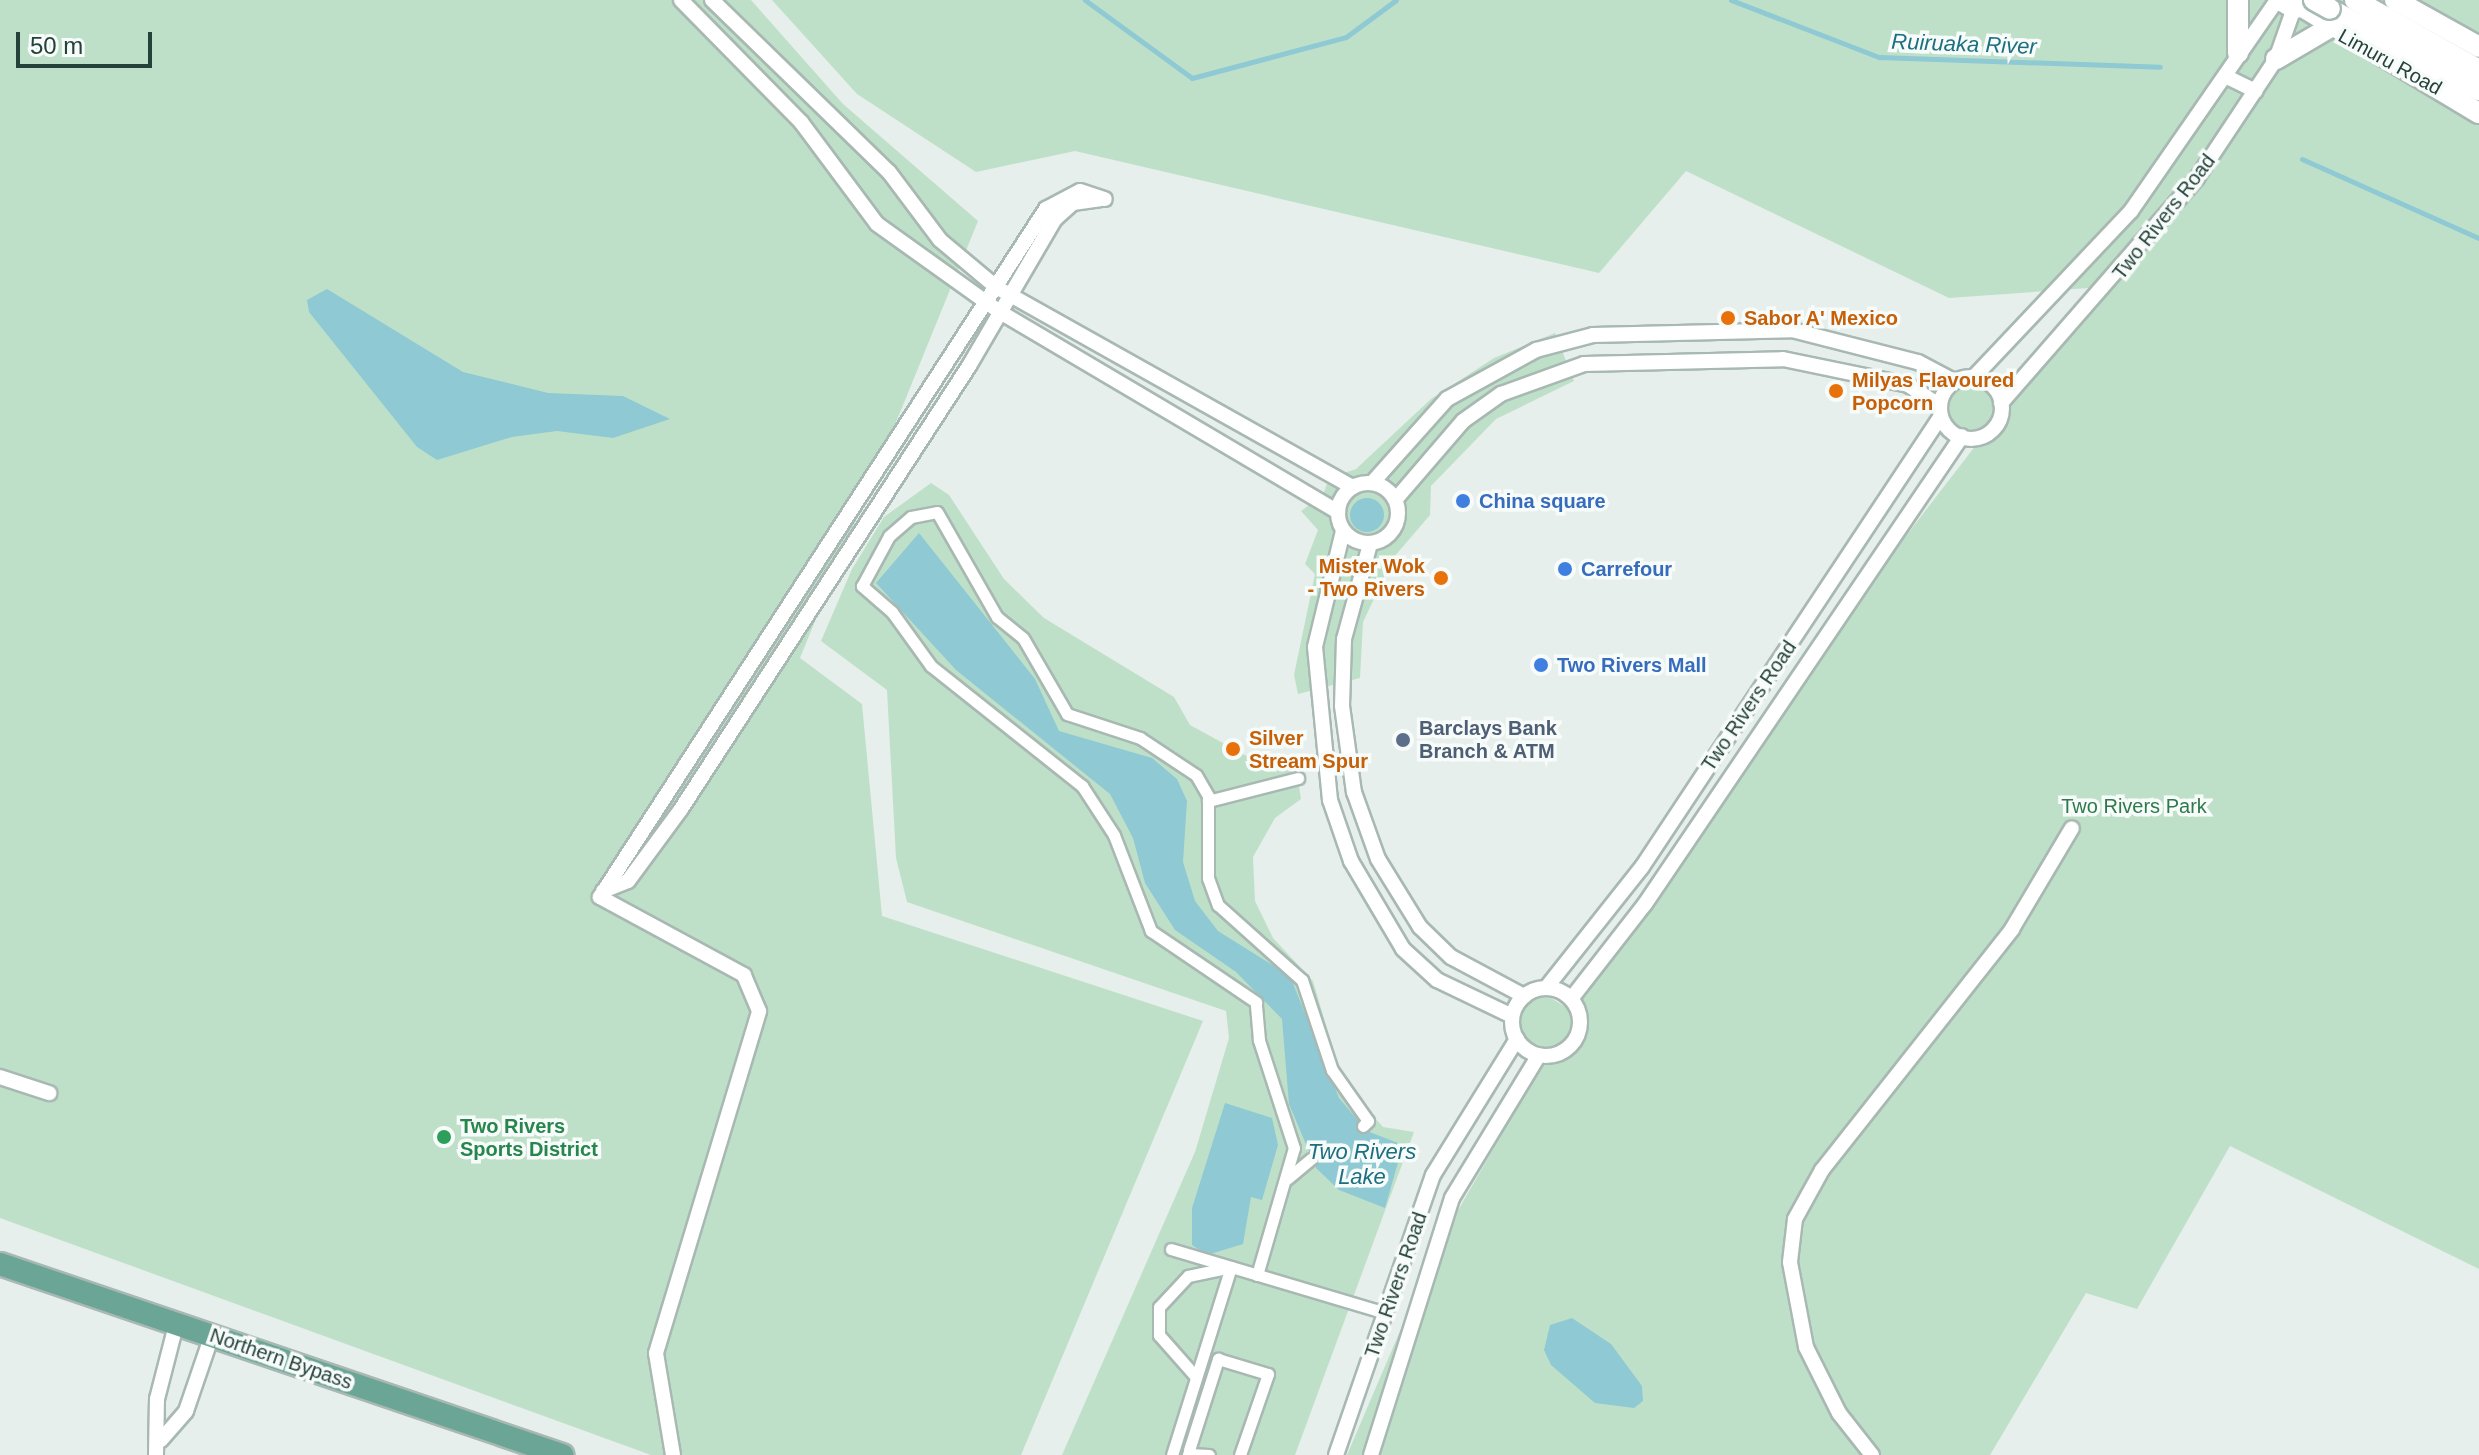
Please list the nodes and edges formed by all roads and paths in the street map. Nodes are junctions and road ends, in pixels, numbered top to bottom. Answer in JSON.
{"nodes":[{"id":1,"x":681,"y":0,"type":"edge"},
{"id":2,"x":712,"y":0,"type":"edge"},
{"id":3,"x":2238,"y":0,"type":"edge"},
{"id":4,"x":2355,"y":0,"type":"edge"},
{"id":5,"x":2395,"y":0,"type":"edge"},
{"id":6,"x":2306,"y":7,"type":"edge"},
{"id":7,"x":2479,"y":47,"type":"edge"},
{"id":8,"x":2238,"y":53,"type":"junction"},
{"id":9,"x":2276,"y":59,"type":"junction"},
{"id":10,"x":2479,"y":70,"type":"edge"},
{"id":11,"x":2225,"y":76,"type":"junction"},
{"id":12,"x":2479,"y":90,"type":"edge"},
{"id":13,"x":2256,"y":91,"type":"junction"},
{"id":14,"x":2479,"y":113,"type":"edge"},
{"id":15,"x":996,"y":287,"type":"junction"},
{"id":16,"x":1012,"y":296,"type":"junction"},
{"id":17,"x":986,"y":303,"type":"junction"},
{"id":18,"x":1000,"y":312,"type":"junction"},
{"id":19,"x":1974,"y":377,"type":"junction"},
{"id":20,"x":1954,"y":381,"type":"junction"},
{"id":21,"x":2001,"y":403,"type":"junction"},
{"id":22,"x":1940,"y":411,"type":"junction"},
{"id":23,"x":1962,"y":436,"type":"junction"},
{"id":24,"x":1372,"y":483,"type":"junction"},
{"id":25,"x":1353,"y":487,"type":"junction"},
{"id":26,"x":1396,"y":499,"type":"junction"},
{"id":27,"x":1338,"y":512,"type":"junction"},
{"id":28,"x":1343,"y":531,"type":"junction"},
{"id":29,"x":1370,"y":544,"type":"junction"},
{"id":30,"x":1851,"y":552,"type":"junction"},
{"id":31,"x":1875,"y":566,"type":"junction"},
{"id":32,"x":1298,"y":778,"type":"dead end"},
{"id":33,"x":1208,"y":801,"type":"junction"},
{"id":34,"x":2072,"y":828,"type":"dead end"},
{"id":35,"x":603,"y":891,"type":"junction"},
{"id":36,"x":1546,"y":988,"type":"junction"},
{"id":37,"x":1524,"y":996,"type":"junction"},
{"id":38,"x":1571,"y":999,"type":"junction"},
{"id":39,"x":1512,"y":1016,"type":"junction"},
{"id":40,"x":1517,"y":1039,"type":"junction"},
{"id":41,"x":1539,"y":1055,"type":"junction"},
{"id":42,"x":0,"y":1077,"type":"edge"},
{"id":43,"x":49,"y":1093,"type":"dead end"},
{"id":44,"x":1363,"y":1126,"type":"dead end"},
{"id":45,"x":1311,"y":1159,"type":"dead end"},
{"id":46,"x":1288,"y":1178,"type":"junction"},
{"id":47,"x":1171,"y":1249,"type":"dead end"},
{"id":48,"x":0,"y":1264,"type":"edge"},
{"id":49,"x":1231,"y":1267,"type":"junction"},
{"id":50,"x":1257,"y":1275,"type":"junction"},
{"id":51,"x":1384,"y":1318,"type":"junction"},
{"id":52,"x":176,"y":1325,"type":"junction"},
{"id":53,"x":1409,"y":1330,"type":"junction"},
{"id":54,"x":212,"y":1335,"type":"junction"},
{"id":55,"x":1196,"y":1377,"type":"junction"},
{"id":56,"x":161,"y":1440,"type":"junction"},
{"id":57,"x":1188,"y":1453,"type":"edge"},
{"id":58,"x":156,"y":1455,"type":"edge"},
{"id":59,"x":562,"y":1455,"type":"edge"},
{"id":60,"x":673,"y":1455,"type":"edge"},
{"id":61,"x":1172,"y":1455,"type":"edge"},
{"id":62,"x":1209,"y":1455,"type":"edge"},
{"id":63,"x":1240,"y":1455,"type":"edge"},
{"id":64,"x":1336,"y":1455,"type":"edge"},
{"id":65,"x":1371,"y":1455,"type":"edge"},
{"id":66,"x":1872,"y":1455,"type":"edge"}],
"edges":[{"from":1,"to":17,"type":"street"},
{"from":2,"to":15,"type":"street"},
{"from":3,"to":8,"type":"main road"},
{"from":4,"to":10,"type":"main road","name":"Limuru Road"},
{"from":5,"to":7,"type":"main road"},
{"from":6,"to":8,"type":"street","name":"Two Rivers Road"},
{"from":6,"to":9,"type":"main road"},
{"from":6,"to":9,"type":"street","name":"Two Rivers Road"},
{"from":6,"to":12,"type":"main road","name":"Limuru Road"},
{"from":6,"to":14,"type":"main road","name":"Limuru Road"},
{"from":8,"to":11,"type":"street","name":"Two Rivers Road"},
{"from":9,"to":13,"type":"street","name":"Two Rivers Road"},
{"from":11,"to":13,"type":"street"},
{"from":11,"to":19,"type":"street","name":"Two Rivers Road"},
{"from":13,"to":21,"type":"street","name":"Two Rivers Road"},
{"from":15,"to":16,"type":"street"},
{"from":15,"to":16,"type":"street"},
{"from":15,"to":17,"type":"street"},
{"from":16,"to":18,"type":"street"},
{"from":16,"to":25,"type":"street"},
{"from":17,"to":18,"type":"street"},
{"from":17,"to":35,"type":"street"},
{"from":18,"to":27,"type":"street"},
{"from":18,"to":35,"type":"street"},
{"from":19,"to":20,"type":"street"},
{"from":19,"to":21,"type":"street"},
{"from":20,"to":22,"type":"street"},
{"from":20,"to":24,"type":"street"},
{"from":21,"to":23,"type":"street"},
{"from":22,"to":23,"type":"street"},
{"from":22,"to":26,"type":"street"},
{"from":22,"to":30,"type":"street","name":"Two Rivers Road"},
{"from":23,"to":31,"type":"street","name":"Two Rivers Road"},
{"from":24,"to":25,"type":"street"},
{"from":24,"to":26,"type":"street"},
{"from":25,"to":27,"type":"street"},
{"from":26,"to":29,"type":"street"},
{"from":27,"to":28,"type":"street"},
{"from":28,"to":29,"type":"street"},
{"from":28,"to":39,"type":"street"},
{"from":29,"to":37,"type":"street"},
{"from":30,"to":31,"type":"street"},
{"from":30,"to":36,"type":"street","name":"Two Rivers Road"},
{"from":31,"to":38,"type":"street","name":"Two Rivers Road"},
{"from":32,"to":33,"type":"street"},
{"from":33,"to":44,"type":"street"},
{"from":33,"to":46,"type":"street"},
{"from":34,"to":66,"type":"street"},
{"from":35,"to":60,"type":"street"},
{"from":36,"to":37,"type":"street"},
{"from":36,"to":38,"type":"street"},
{"from":37,"to":39,"type":"street"},
{"from":38,"to":41,"type":"street"},
{"from":39,"to":40,"type":"street"},
{"from":40,"to":41,"type":"street"},
{"from":40,"to":51,"type":"street","name":"Two Rivers Road"},
{"from":41,"to":53,"type":"street","name":"Two Rivers Road"},
{"from":42,"to":43,"type":"street"},
{"from":45,"to":46,"type":"street"},
{"from":46,"to":50,"type":"street"},
{"from":47,"to":49,"type":"street"},
{"from":48,"to":52,"type":"main road","name":"Northern Bypass"},
{"from":49,"to":50,"type":"street"},
{"from":49,"to":55,"type":"street"},
{"from":49,"to":55,"type":"street"},
{"from":50,"to":51,"type":"street"},
{"from":51,"to":53,"type":"street"},
{"from":51,"to":64,"type":"street","name":"Two Rivers Road"},
{"from":52,"to":54,"type":"main road","name":"Northern Bypass"},
{"from":52,"to":56,"type":"street"},
{"from":53,"to":65,"type":"street","name":"Two Rivers Road"},
{"from":54,"to":56,"type":"street"},
{"from":54,"to":59,"type":"main road","name":"Northern Bypass"},
{"from":55,"to":61,"type":"street"},
{"from":56,"to":58,"type":"street"},
{"from":57,"to":62,"type":"street"},
{"from":57,"to":63,"type":"street"}]}
